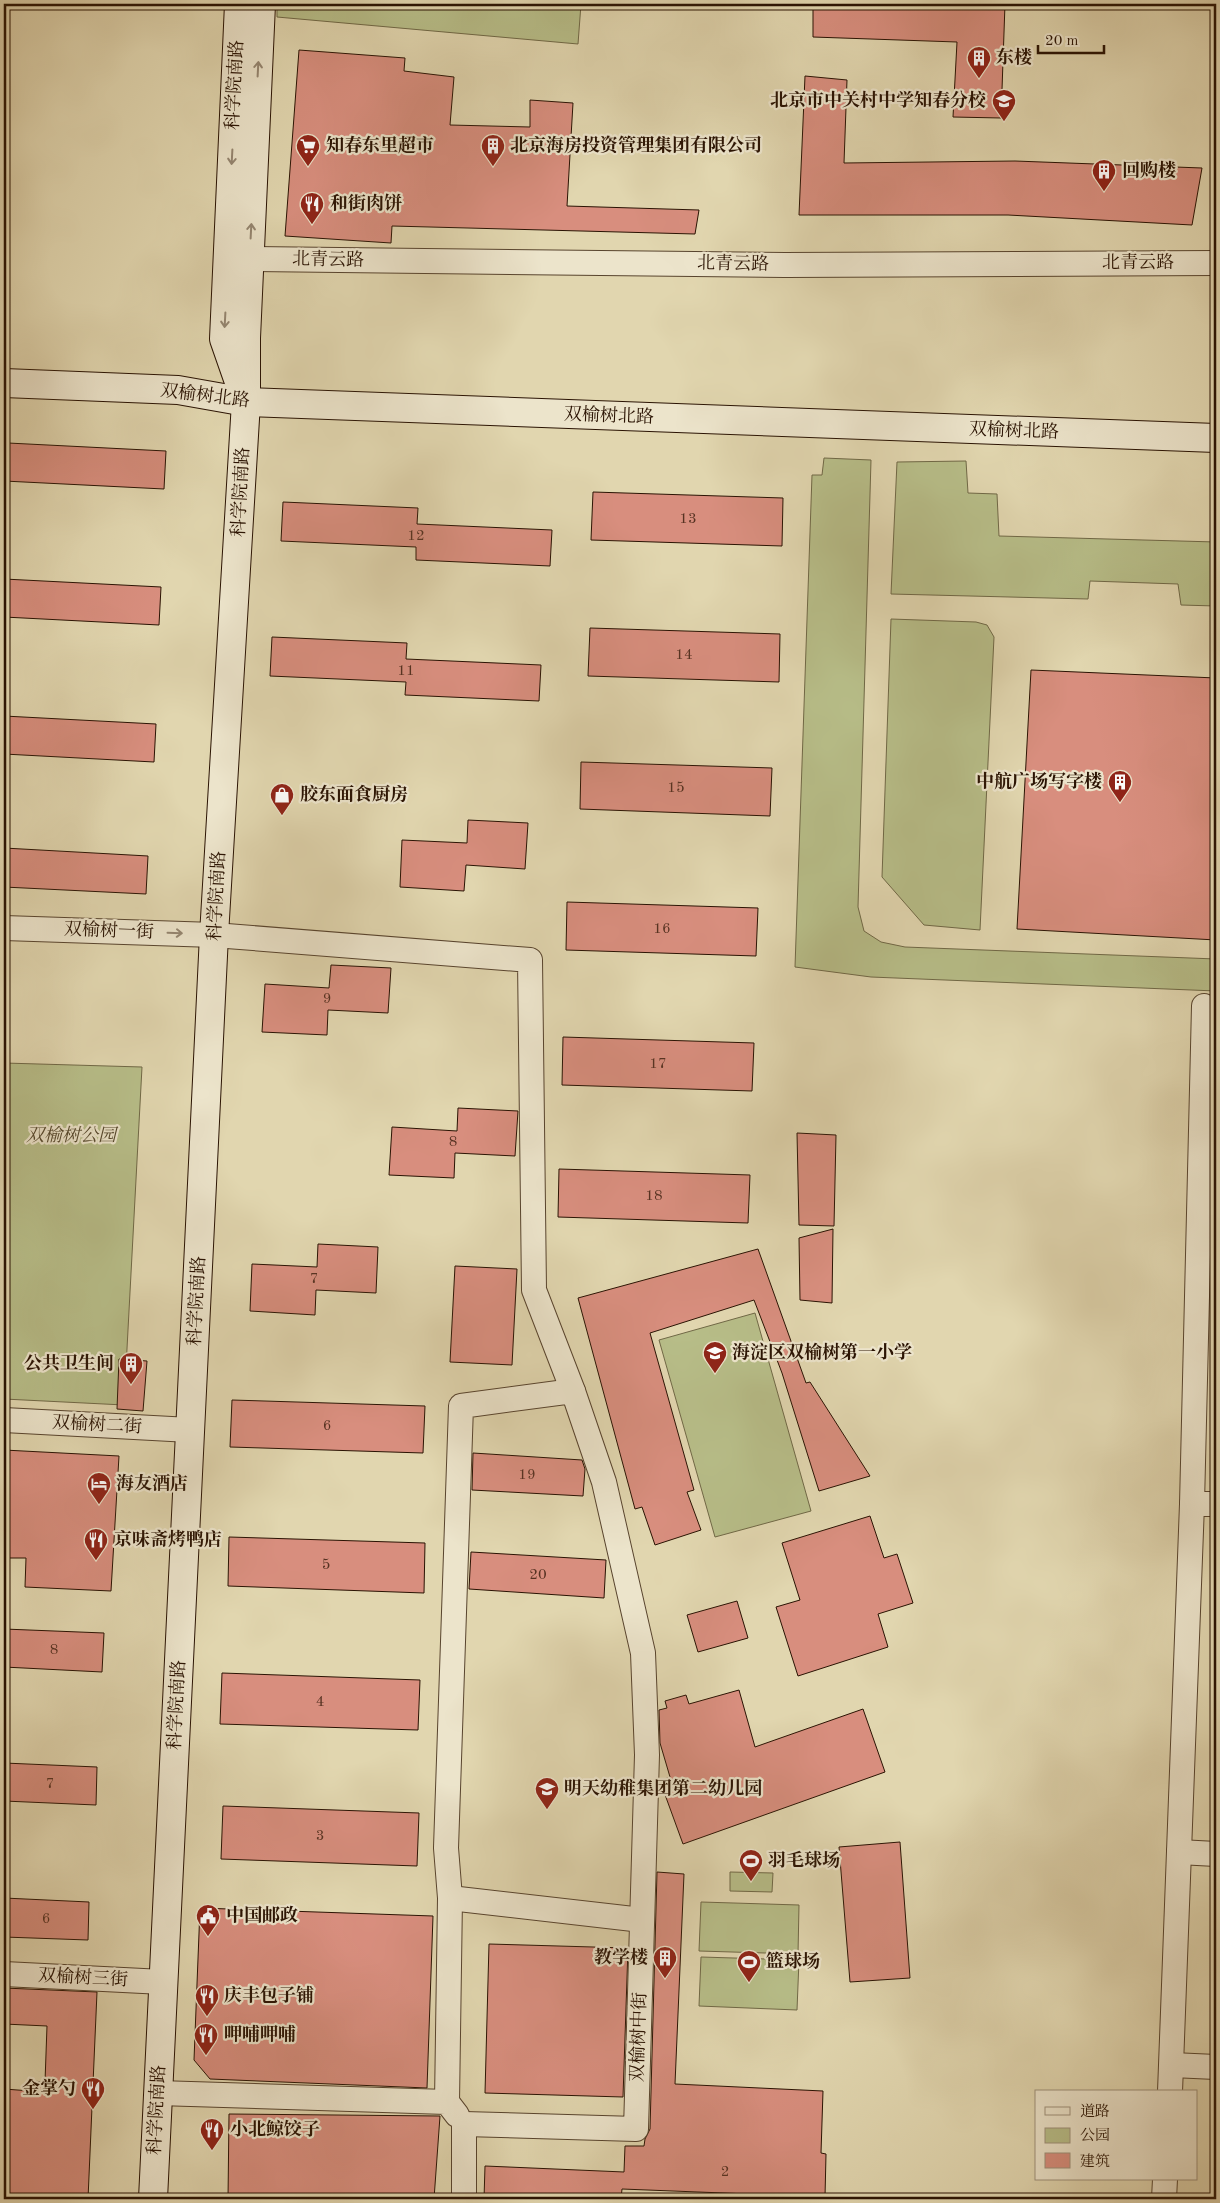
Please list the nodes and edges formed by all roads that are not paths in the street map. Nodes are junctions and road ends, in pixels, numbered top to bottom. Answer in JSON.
{"nodes":[{"id":1,"x":239,"y":4,"type":"edge"},
{"id":2,"x":261,"y":4,"type":"edge"},
{"id":3,"x":249,"y":259,"type":"junction"},
{"id":4,"x":1216,"y":263,"type":"edge"},
{"id":5,"x":4,"y":383,"type":"edge"},
{"id":6,"x":246,"y":402,"type":"junction"},
{"id":7,"x":1216,"y":438,"type":"edge"},
{"id":8,"x":4,"y":928,"type":"edge"},
{"id":9,"x":214,"y":935,"type":"junction"},
{"id":10,"x":1204,"y":1006,"type":"dead end"},
{"id":11,"x":573,"y":1391,"type":"junction"},
{"id":12,"x":4,"y":1420,"type":"edge"},
{"id":13,"x":190,"y":1430,"type":"junction"},
{"id":14,"x":1192,"y":1504,"type":"junction"},
{"id":15,"x":1216,"y":1504,"type":"edge"},
{"id":16,"x":1179,"y":1852,"type":"junction"},
{"id":17,"x":1216,"y":1854,"type":"edge"},
{"id":18,"x":450,"y":1898,"type":"junction"},
{"id":19,"x":642,"y":1920,"type":"junction"},
{"id":20,"x":4,"y":1974,"type":"edge"},
{"id":21,"x":163,"y":1982,"type":"junction"},
{"id":22,"x":1172,"y":2064,"type":"junction"},
{"id":23,"x":1216,"y":2067,"type":"edge"},
{"id":24,"x":1170,"y":2090,"type":"edge"},
{"id":25,"x":158,"y":2093,"type":"junction"},
{"id":26,"x":447,"y":2102,"type":"junction"},
{"id":27,"x":464,"y":2124,"type":"junction"},
{"id":28,"x":1165,"y":2180,"type":"edge"},
{"id":29,"x":153,"y":2199,"type":"edge"},
{"id":30,"x":464,"y":2199,"type":"edge"},
{"id":31,"x":1164,"y":2199,"type":"edge"}],
"edges":[{"from":1,"to":6,"type":"street","name":"科学院南路","one_way":true},
{"from":3,"to":2,"type":"street","name":"科学院南路","one_way":true},
{"from":3,"to":4,"type":"street","name":"北青云路"},
{"from":3,"to":6,"type":"street","name":"科学院南路"},
{"from":5,"to":6,"type":"street","name":"双榆树北路"},
{"from":6,"to":7,"type":"street","name":"双榆树北路"},
{"from":6,"to":9,"type":"street","name":"科学院南路"},
{"from":8,"to":9,"type":"street","name":"双榆树一街","one_way":true},
{"from":9,"to":11,"type":"street","name":"双榆树一街"},
{"from":9,"to":13,"type":"street","name":"科学院南路"},
{"from":10,"to":14,"type":"street"},
{"from":11,"to":18,"type":"street"},
{"from":11,"to":19,"type":"street","name":"双榆树中街"},
{"from":12,"to":13,"type":"street","name":"双榆树二街"},
{"from":13,"to":21,"type":"street","name":"科学院南路"},
{"from":14,"to":15,"type":"street"},
{"from":14,"to":16,"type":"street"},
{"from":16,"to":17,"type":"street"},
{"from":16,"to":22,"type":"street"},
{"from":18,"to":19,"type":"street"},
{"from":18,"to":26,"type":"street"},
{"from":19,"to":27,"type":"street","name":"双榆树中街"},
{"from":20,"to":21,"type":"street","name":"双榆树三街"},
{"from":21,"to":25,"type":"street","name":"科学院南路"},
{"from":22,"to":23,"type":"street"},
{"from":22,"to":24,"type":"street"},
{"from":25,"to":26,"type":"street"},
{"from":25,"to":29,"type":"street","name":"科学院南路"},
{"from":26,"to":27,"type":"street"},
{"from":27,"to":30,"type":"street"},
{"from":28,"to":31,"type":"street"}]}
